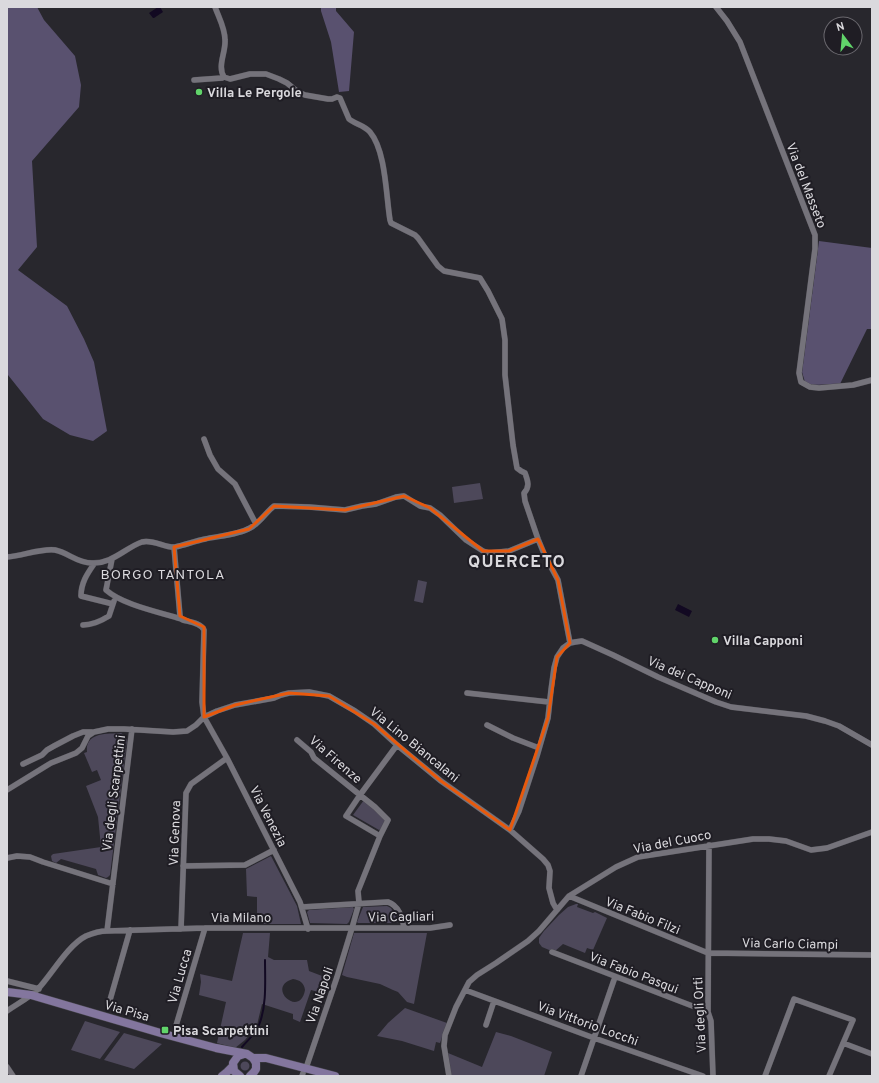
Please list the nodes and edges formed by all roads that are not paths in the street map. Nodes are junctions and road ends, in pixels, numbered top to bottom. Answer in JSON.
{"nodes":[{"id":1,"x":215,"y":7,"type":"edge"},
{"id":2,"x":716,"y":7,"type":"edge"},
{"id":3,"x":224,"y":77,"type":"junction"},
{"id":4,"x":194,"y":80,"type":"dead end"},
{"id":5,"x":872,"y":380,"type":"edge"},
{"id":6,"x":204,"y":439,"type":"dead end"},
{"id":7,"x":256,"y":524,"type":"junction"},
{"id":8,"x":538,"y":539,"type":"junction"},
{"id":9,"x":174,"y":547,"type":"junction"},
{"id":10,"x":7,"y":557,"type":"edge"},
{"id":11,"x":112,"y":559,"type":"junction"},
{"id":12,"x":94,"y":564,"type":"junction"},
{"id":13,"x":116,"y":597,"type":"junction"},
{"id":14,"x":113,"y":604,"type":"junction"},
{"id":15,"x":181,"y":619,"type":"junction"},
{"id":16,"x":83,"y":625,"type":"dead end"},
{"id":17,"x":570,"y":643,"type":"junction"},
{"id":18,"x":467,"y":692,"type":"dead end"},
{"id":19,"x":549,"y":702,"type":"junction"},
{"id":20,"x":204,"y":717,"type":"junction"},
{"id":21,"x":487,"y":725,"type":"dead end"},
{"id":22,"x":132,"y":729,"type":"junction"},
{"id":23,"x":94,"y":732,"type":"junction"},
{"id":24,"x":297,"y":740,"type":"dead end"},
{"id":25,"x":397,"y":745,"type":"junction"},
{"id":26,"x":872,"y":745,"type":"edge"},
{"id":27,"x":539,"y":748,"type":"junction"},
{"id":28,"x":227,"y":758,"type":"junction"},
{"id":29,"x":23,"y":764,"type":"dead end"},
{"id":30,"x":7,"y":790,"type":"edge"},
{"id":31,"x":360,"y":795,"type":"junction"},
{"id":32,"x":510,"y":830,"type":"junction"},
{"id":33,"x":872,"y":832,"type":"edge"},
{"id":34,"x":380,"y":836,"type":"junction"},
{"id":35,"x":709,"y":845,"type":"junction"},
{"id":36,"x":274,"y":850,"type":"junction"},
{"id":37,"x":7,"y":858,"type":"edge"},
{"id":38,"x":184,"y":866,"type":"junction"},
{"id":39,"x":113,"y":884,"type":"junction"},
{"id":40,"x":569,"y":896,"type":"junction"},
{"id":41,"x":359,"y":903,"type":"junction"},
{"id":42,"x":302,"y":907,"type":"junction"},
{"id":43,"x":557,"y":910,"type":"junction"},
{"id":44,"x":450,"y":925,"type":"dead end"},
{"id":45,"x":205,"y":928,"type":"junction"},
{"id":46,"x":308,"y":928,"type":"junction"},
{"id":47,"x":352,"y":928,"type":"junction"},
{"id":48,"x":404,"y":928,"type":"junction"},
{"id":49,"x":181,"y":929,"type":"junction"},
{"id":50,"x":107,"y":930,"type":"junction"},
{"id":51,"x":130,"y":930,"type":"junction"},
{"id":52,"x":552,"y":952,"type":"dead end"},
{"id":53,"x":708,"y":953,"type":"junction"},
{"id":54,"x":872,"y":955,"type":"edge"},
{"id":55,"x":615,"y":977,"type":"junction"},
{"id":56,"x":7,"y":981,"type":"edge"},
{"id":57,"x":39,"y":989,"type":"junction"},
{"id":58,"x":465,"y":990,"type":"junction"},
{"id":59,"x":7,"y":992,"type":"edge"},
{"id":60,"x":31,"y":995,"type":"junction"},
{"id":61,"x":494,"y":1001,"type":"junction"},
{"id":62,"x":108,"y":1007,"type":"dead end"},
{"id":63,"x":7,"y":1010,"type":"edge"},
{"id":64,"x":708,"y":1012,"type":"junction"},
{"id":65,"x":486,"y":1025,"type":"dead end"},
{"id":66,"x":176,"y":1029,"type":"dead end"},
{"id":67,"x":594,"y":1038,"type":"junction"},
{"id":68,"x":843,"y":1043,"type":"junction"},
{"id":69,"x":216,"y":1048,"type":"junction"},
{"id":70,"x":244,"y":1054,"type":"junction"},
{"id":71,"x":872,"y":1054,"type":"edge"},
{"id":72,"x":253,"y":1058,"type":"junction"},
{"id":73,"x":277,"y":1062,"type":"junction"},
{"id":74,"x":234,"y":1063,"type":"junction"},
{"id":75,"x":7,"y":1067,"type":"edge"},
{"id":76,"x":303,"y":1072,"type":"edge"},
{"id":77,"x":254,"y":1073,"type":"edge"},
{"id":78,"x":13,"y":1076,"type":"edge"},
{"id":79,"x":222,"y":1076,"type":"edge"},
{"id":80,"x":237,"y":1076,"type":"edge"},
{"id":81,"x":335,"y":1076,"type":"edge"},
{"id":82,"x":449,"y":1076,"type":"edge"},
{"id":83,"x":581,"y":1076,"type":"edge"},
{"id":84,"x":704,"y":1076,"type":"edge"},
{"id":85,"x":713,"y":1076,"type":"edge"},
{"id":86,"x":765,"y":1076,"type":"edge"},
{"id":87,"x":829,"y":1076,"type":"edge"}],
"edges":[{"from":1,"to":3,"type":"street"},
{"from":2,"to":5,"type":"street","name":"Via del Masseto"},
{"from":3,"to":4,"type":"street"},
{"from":3,"to":8,"type":"street"},
{"from":6,"to":7,"type":"street"},
{"from":7,"to":8,"type":"street"},
{"from":7,"to":9,"type":"street"},
{"from":8,"to":17,"type":"street"},
{"from":9,"to":11,"type":"street"},
{"from":9,"to":15,"type":"street"},
{"from":10,"to":12,"type":"street"},
{"from":11,"to":12,"type":"street"},
{"from":11,"to":13,"type":"street"},
{"from":12,"to":14,"type":"street"},
{"from":13,"to":14,"type":"street"},
{"from":13,"to":15,"type":"street"},
{"from":14,"to":16,"type":"street"},
{"from":15,"to":20,"type":"street"},
{"from":17,"to":19,"type":"street"},
{"from":17,"to":26,"type":"street","name":"Via dei Capponi"},
{"from":18,"to":19,"type":"street"},
{"from":19,"to":27,"type":"street"},
{"from":20,"to":22,"type":"street","name":"Via Lino Biancalani"},
{"from":20,"to":25,"type":"street","name":"Via Lino Biancalani"},
{"from":20,"to":28,"type":"street","name":"Via Venezia"},
{"from":21,"to":27,"type":"street"},
{"from":22,"to":23,"type":"street","name":"Via degli Scarpettini"},
{"from":22,"to":39,"type":"street","name":"Via degli Scarpettini"},
{"from":23,"to":29,"type":"street"},
{"from":23,"to":30,"type":"street","name":"Via degli Scarpettini"},
{"from":24,"to":31,"type":"street","name":"Via Firenze"},
{"from":25,"to":31,"type":"street"},
{"from":25,"to":32,"type":"street","name":"Via Lino Biancalani"},
{"from":27,"to":32,"type":"street"},
{"from":28,"to":36,"type":"street","name":"Via Venezia"},
{"from":28,"to":38,"type":"street","name":"Via Genova"},
{"from":31,"to":34,"type":"street","name":"Via Firenze"},
{"from":31,"to":34,"type":"street"},
{"from":32,"to":43,"type":"street","name":"Via Lino Biancalani"},
{"from":33,"to":35,"type":"street","name":"Via del Cuoco"},
{"from":34,"to":41,"type":"street","name":"Via Napoli"},
{"from":35,"to":40,"type":"street","name":"Via del Cuoco"},
{"from":35,"to":53,"type":"street","name":"Via degli Orti"},
{"from":36,"to":38,"type":"street"},
{"from":36,"to":42,"type":"street","name":"Via Venezia"},
{"from":37,"to":39,"type":"street"},
{"from":38,"to":49,"type":"street","name":"Via Genova"},
{"from":39,"to":50,"type":"street","name":"Via degli Scarpettini"},
{"from":40,"to":43,"type":"street","name":"Via del Cuoco"},
{"from":40,"to":53,"type":"street","name":"Via Fabio Filzi"},
{"from":41,"to":42,"type":"street"},
{"from":41,"to":47,"type":"street","name":"Via Napoli"},
{"from":41,"to":48,"type":"street"},
{"from":42,"to":46,"type":"street","name":"Via Venezia"},
{"from":43,"to":58,"type":"street","name":"Via del Cuoco"},
{"from":44,"to":48,"type":"street","name":"Via Cagliari"},
{"from":45,"to":46,"type":"street","name":"Via Milano"},
{"from":45,"to":49,"type":"street","name":"Via Milano"},
{"from":45,"to":66,"type":"street","name":"Via Lucca"},
{"from":46,"to":47,"type":"street","name":"Via Milano"},
{"from":47,"to":48,"type":"street","name":"Via Cagliari"},
{"from":47,"to":76,"type":"street","name":"Via Napoli"},
{"from":49,"to":51,"type":"street","name":"Via Milano"},
{"from":50,"to":51,"type":"street"},
{"from":50,"to":57,"type":"street"},
{"from":51,"to":62,"type":"street"},
{"from":52,"to":55,"type":"street","name":"Via Fabio Pasqui"},
{"from":53,"to":54,"type":"street","name":"Via Carlo Ciampi"},
{"from":53,"to":64,"type":"street","name":"Via degli Orti"},
{"from":55,"to":64,"type":"street","name":"Via Fabio Pasqui"},
{"from":55,"to":67,"type":"street"},
{"from":56,"to":57,"type":"street"},
{"from":57,"to":60,"type":"street"},
{"from":58,"to":61,"type":"street","name":"Via Vittorio Locchi"},
{"from":58,"to":82,"type":"street","name":"Via del Cuoco"},
{"from":59,"to":60,"type":"main road","name":"Via Pisa"},
{"from":60,"to":63,"type":"street"},
{"from":60,"to":69,"type":"main road","name":"Via Pisa"},
{"from":61,"to":65,"type":"street"},
{"from":61,"to":67,"type":"street","name":"Via Vittorio Locchi"},
{"from":64,"to":85,"type":"street","name":"Via degli Orti"},
{"from":67,"to":83,"type":"street"},
{"from":67,"to":84,"type":"street","name":"Via Vittorio Locchi"},
{"from":68,"to":71,"type":"street"},
{"from":68,"to":86,"type":"street"},
{"from":68,"to":87,"type":"street"},
{"from":69,"to":70,"type":"main road","name":"Via Pisa"},
{"from":69,"to":74,"type":"main road","name":"Via Pisa"},
{"from":70,"to":72,"type":"main road","name":"Via Pisa"},
{"from":70,"to":74,"type":"main road"},
{"from":72,"to":73,"type":"main road","name":"Via Pisa"},
{"from":72,"to":77,"type":"main road"},
{"from":73,"to":76,"type":"main road","name":"Via Pisa"},
{"from":73,"to":77,"type":"main road"},
{"from":74,"to":79,"type":"main road"},
{"from":74,"to":80,"type":"main road"},
{"from":75,"to":78,"type":"street"},
{"from":76,"to":81,"type":"main road","name":"Via Pisa"}]}
